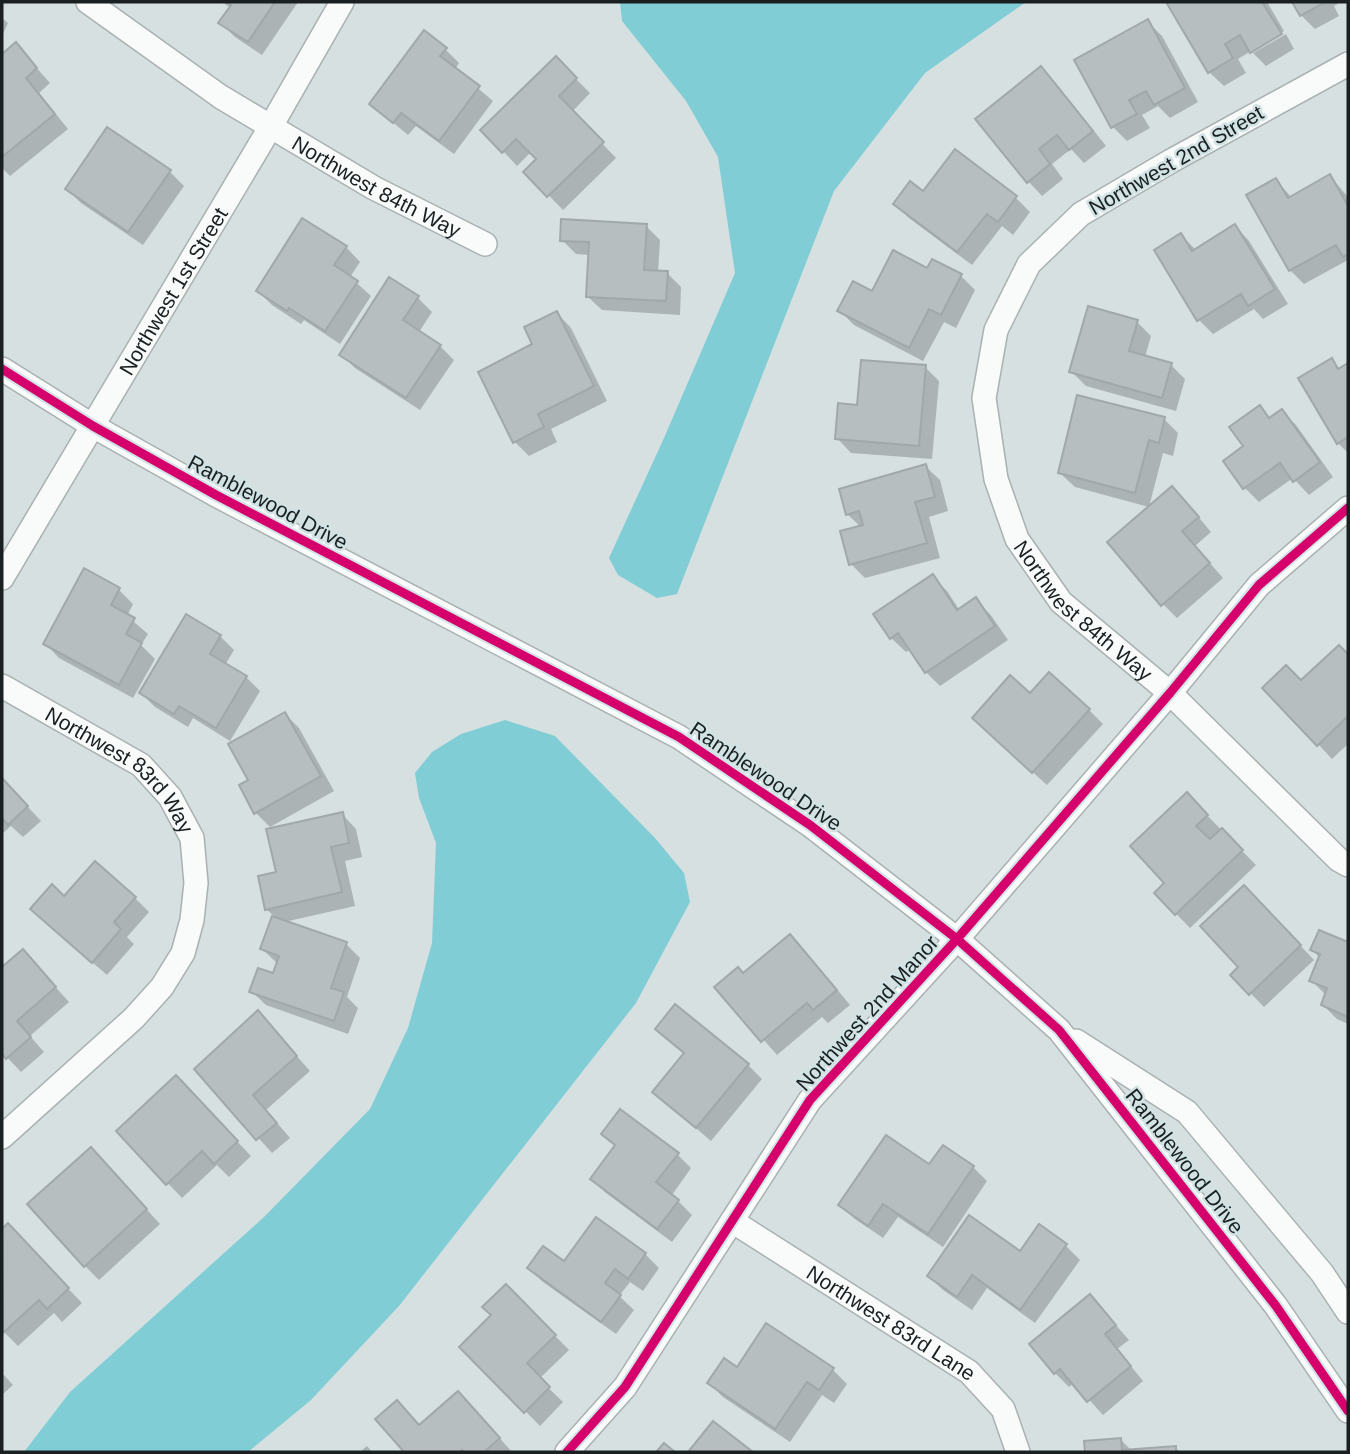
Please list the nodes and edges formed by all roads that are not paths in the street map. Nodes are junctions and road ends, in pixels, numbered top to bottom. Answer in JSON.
{"nodes":[{"id":1,"x":88,"y":2,"type":"edge"},
{"id":2,"x":342,"y":2,"type":"edge"},
{"id":3,"x":1348,"y":64,"type":"edge"},
{"id":4,"x":271,"y":126,"type":"junction"},
{"id":5,"x":485,"y":244,"type":"dead end"},
{"id":6,"x":2,"y":369,"type":"edge"},
{"id":7,"x":984,"y":398,"type":"joint"},
{"id":8,"x":93,"y":426,"type":"junction"},
{"id":9,"x":1348,"y":508,"type":"edge"},
{"id":10,"x":2,"y":578,"type":"edge"},
{"id":11,"x":2,"y":685,"type":"edge"},
{"id":12,"x":1170,"y":693,"type":"junction"},
{"id":13,"x":1348,"y":865,"type":"edge"},
{"id":14,"x":957,"y":939,"type":"junction"},
{"id":15,"x":1059,"y":1030,"type":"junction"},
{"id":16,"x":2,"y":1137,"type":"edge"},
{"id":17,"x":732,"y":1221,"type":"junction"},
{"id":18,"x":1348,"y":1312,"type":"edge"},
{"id":19,"x":1348,"y":1411,"type":"edge"},
{"id":20,"x":567,"y":1452,"type":"edge"},
{"id":21,"x":1018,"y":1452,"type":"edge"}],
"edges":[{"from":1,"to":4,"type":"street","name":"Northwest 84th Way"},
{"from":2,"to":4,"type":"street","name":"Northwest 1st Street"},
{"from":3,"to":7,"type":"street","name":"Northwest 2nd Street"},
{"from":4,"to":5,"type":"street","name":"Northwest 84th Way"},
{"from":4,"to":8,"type":"street","name":"Northwest 1st Street"},
{"from":6,"to":8,"type":"street","name":"Ramblewood Drive"},
{"from":7,"to":12,"type":"street","name":"Northwest 84th Way"},
{"from":8,"to":10,"type":"street","name":"Northwest 1st Street"},
{"from":8,"to":14,"type":"street","name":"Ramblewood Drive"},
{"from":9,"to":12,"type":"street","name":"Northwest 2nd Manor"},
{"from":11,"to":16,"type":"street","name":"Northwest 83rd Way"},
{"from":12,"to":13,"type":"street","name":"Northwest 84th Way"},
{"from":12,"to":14,"type":"street","name":"Northwest 2nd Manor"},
{"from":14,"to":15,"type":"street","name":"Ramblewood Drive"},
{"from":14,"to":17,"type":"street","name":"Northwest 2nd Manor"},
{"from":15,"to":18,"type":"street","name":"Ramblewood Drive"},
{"from":15,"to":19,"type":"street","name":"Ramblewood Drive"},
{"from":17,"to":20,"type":"street","name":"Northwest 2nd Manor"},
{"from":17,"to":21,"type":"street","name":"Northwest 83rd Lane"}]}
